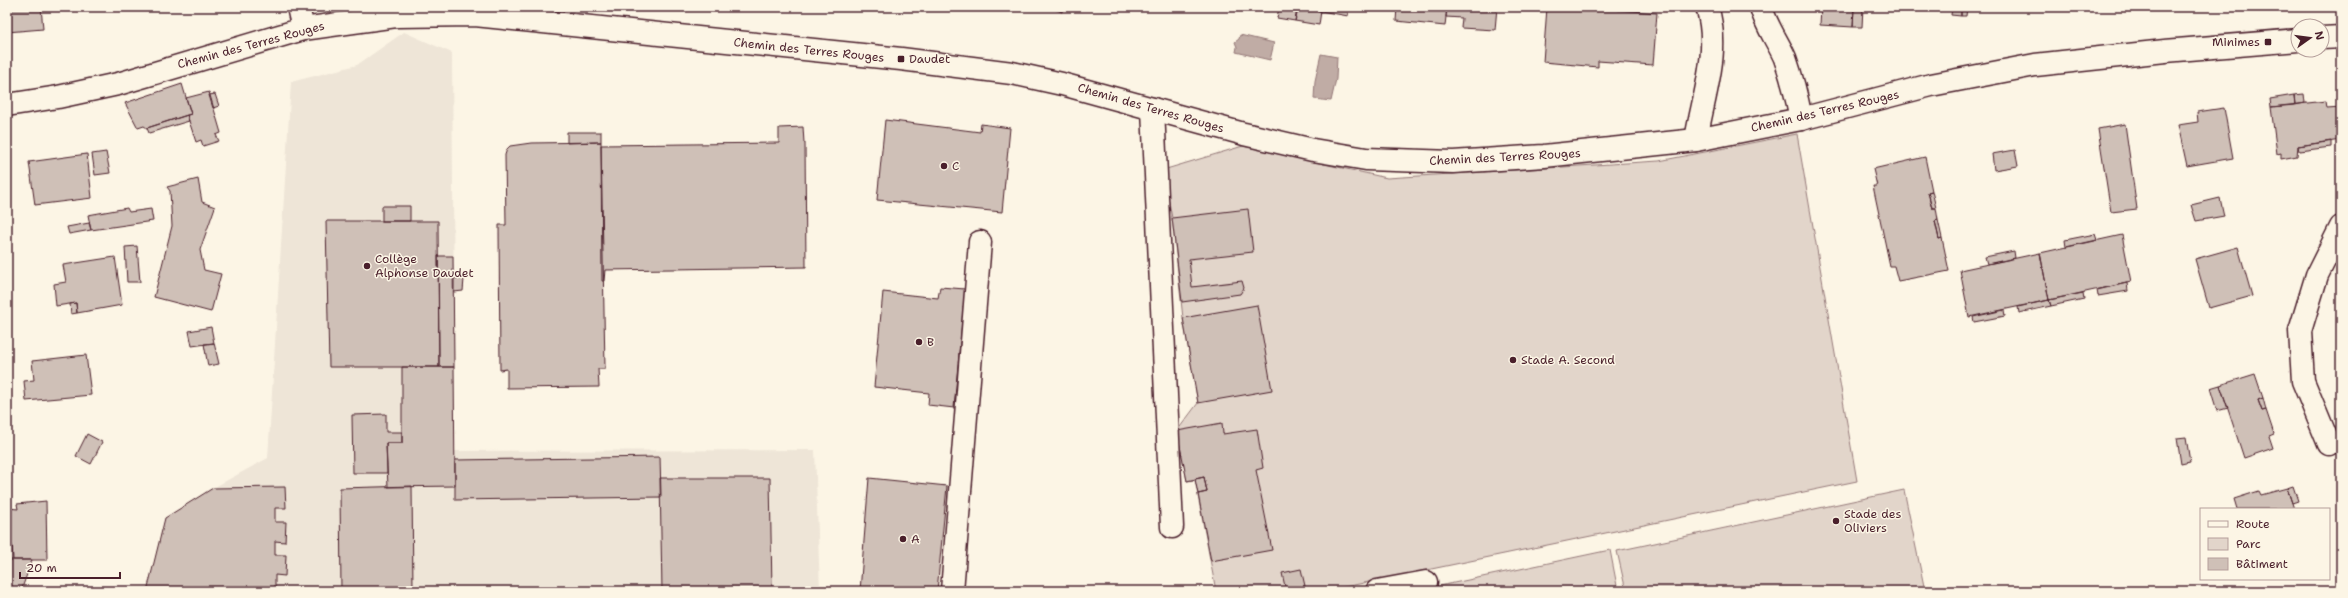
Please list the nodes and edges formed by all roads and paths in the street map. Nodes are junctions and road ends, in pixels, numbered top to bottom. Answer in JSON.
{"nodes":[{"id":1,"x":298,"y":7,"type":"edge"},
{"id":2,"x":1707,"y":7,"type":"edge"},
{"id":3,"x":1761,"y":7,"type":"edge"},
{"id":4,"x":368,"y":12,"type":"edge"},
{"id":5,"x":303,"y":29,"type":"junction"},
{"id":6,"x":2341,"y":37,"type":"edge"},
{"id":7,"x":2330,"y":38,"type":"edge"},
{"id":8,"x":2290,"y":41,"type":"edge"},
{"id":9,"x":7,"y":105,"type":"edge"},
{"id":10,"x":1153,"y":109,"type":"junction"},
{"id":11,"x":1801,"y":119,"type":"junction"},
{"id":12,"x":1696,"y":140,"type":"junction"},
{"id":13,"x":2341,"y":227,"type":"edge"},
{"id":14,"x":980,"y":242,"type":"dead end"},
{"id":15,"x":2329,"y":444,"type":"dead end"},
{"id":16,"x":1172,"y":527,"type":"dead end"},
{"id":17,"x":1426,"y":582,"type":"dead end"},
{"id":18,"x":952,"y":591,"type":"edge"},
{"id":19,"x":1377,"y":591,"type":"edge"}],
"edges":[{"from":1,"to":5,"type":"main road"},
{"from":2,"to":12,"type":"main road"},
{"from":3,"to":11,"type":"main road"},
{"from":4,"to":5,"type":"main road","name":"Chemin des Terres Rouges"},
{"from":4,"to":10,"type":"main road","name":"Chemin des Terres Rouges"},
{"from":5,"to":9,"type":"main road","name":"Chemin des Terres Rouges"},
{"from":6,"to":7,"type":"main road"},
{"from":8,"to":11,"type":"main road","name":"Chemin des Terres Rouges"},
{"from":10,"to":12,"type":"main road","name":"Chemin des Terres Rouges"},
{"from":10,"to":16,"type":"main road"},
{"from":11,"to":12,"type":"main road","name":"Chemin des Terres Rouges"},
{"from":13,"to":15,"type":"main road"},
{"from":14,"to":18,"type":"main road"},
{"from":17,"to":19,"type":"main road"}]}
